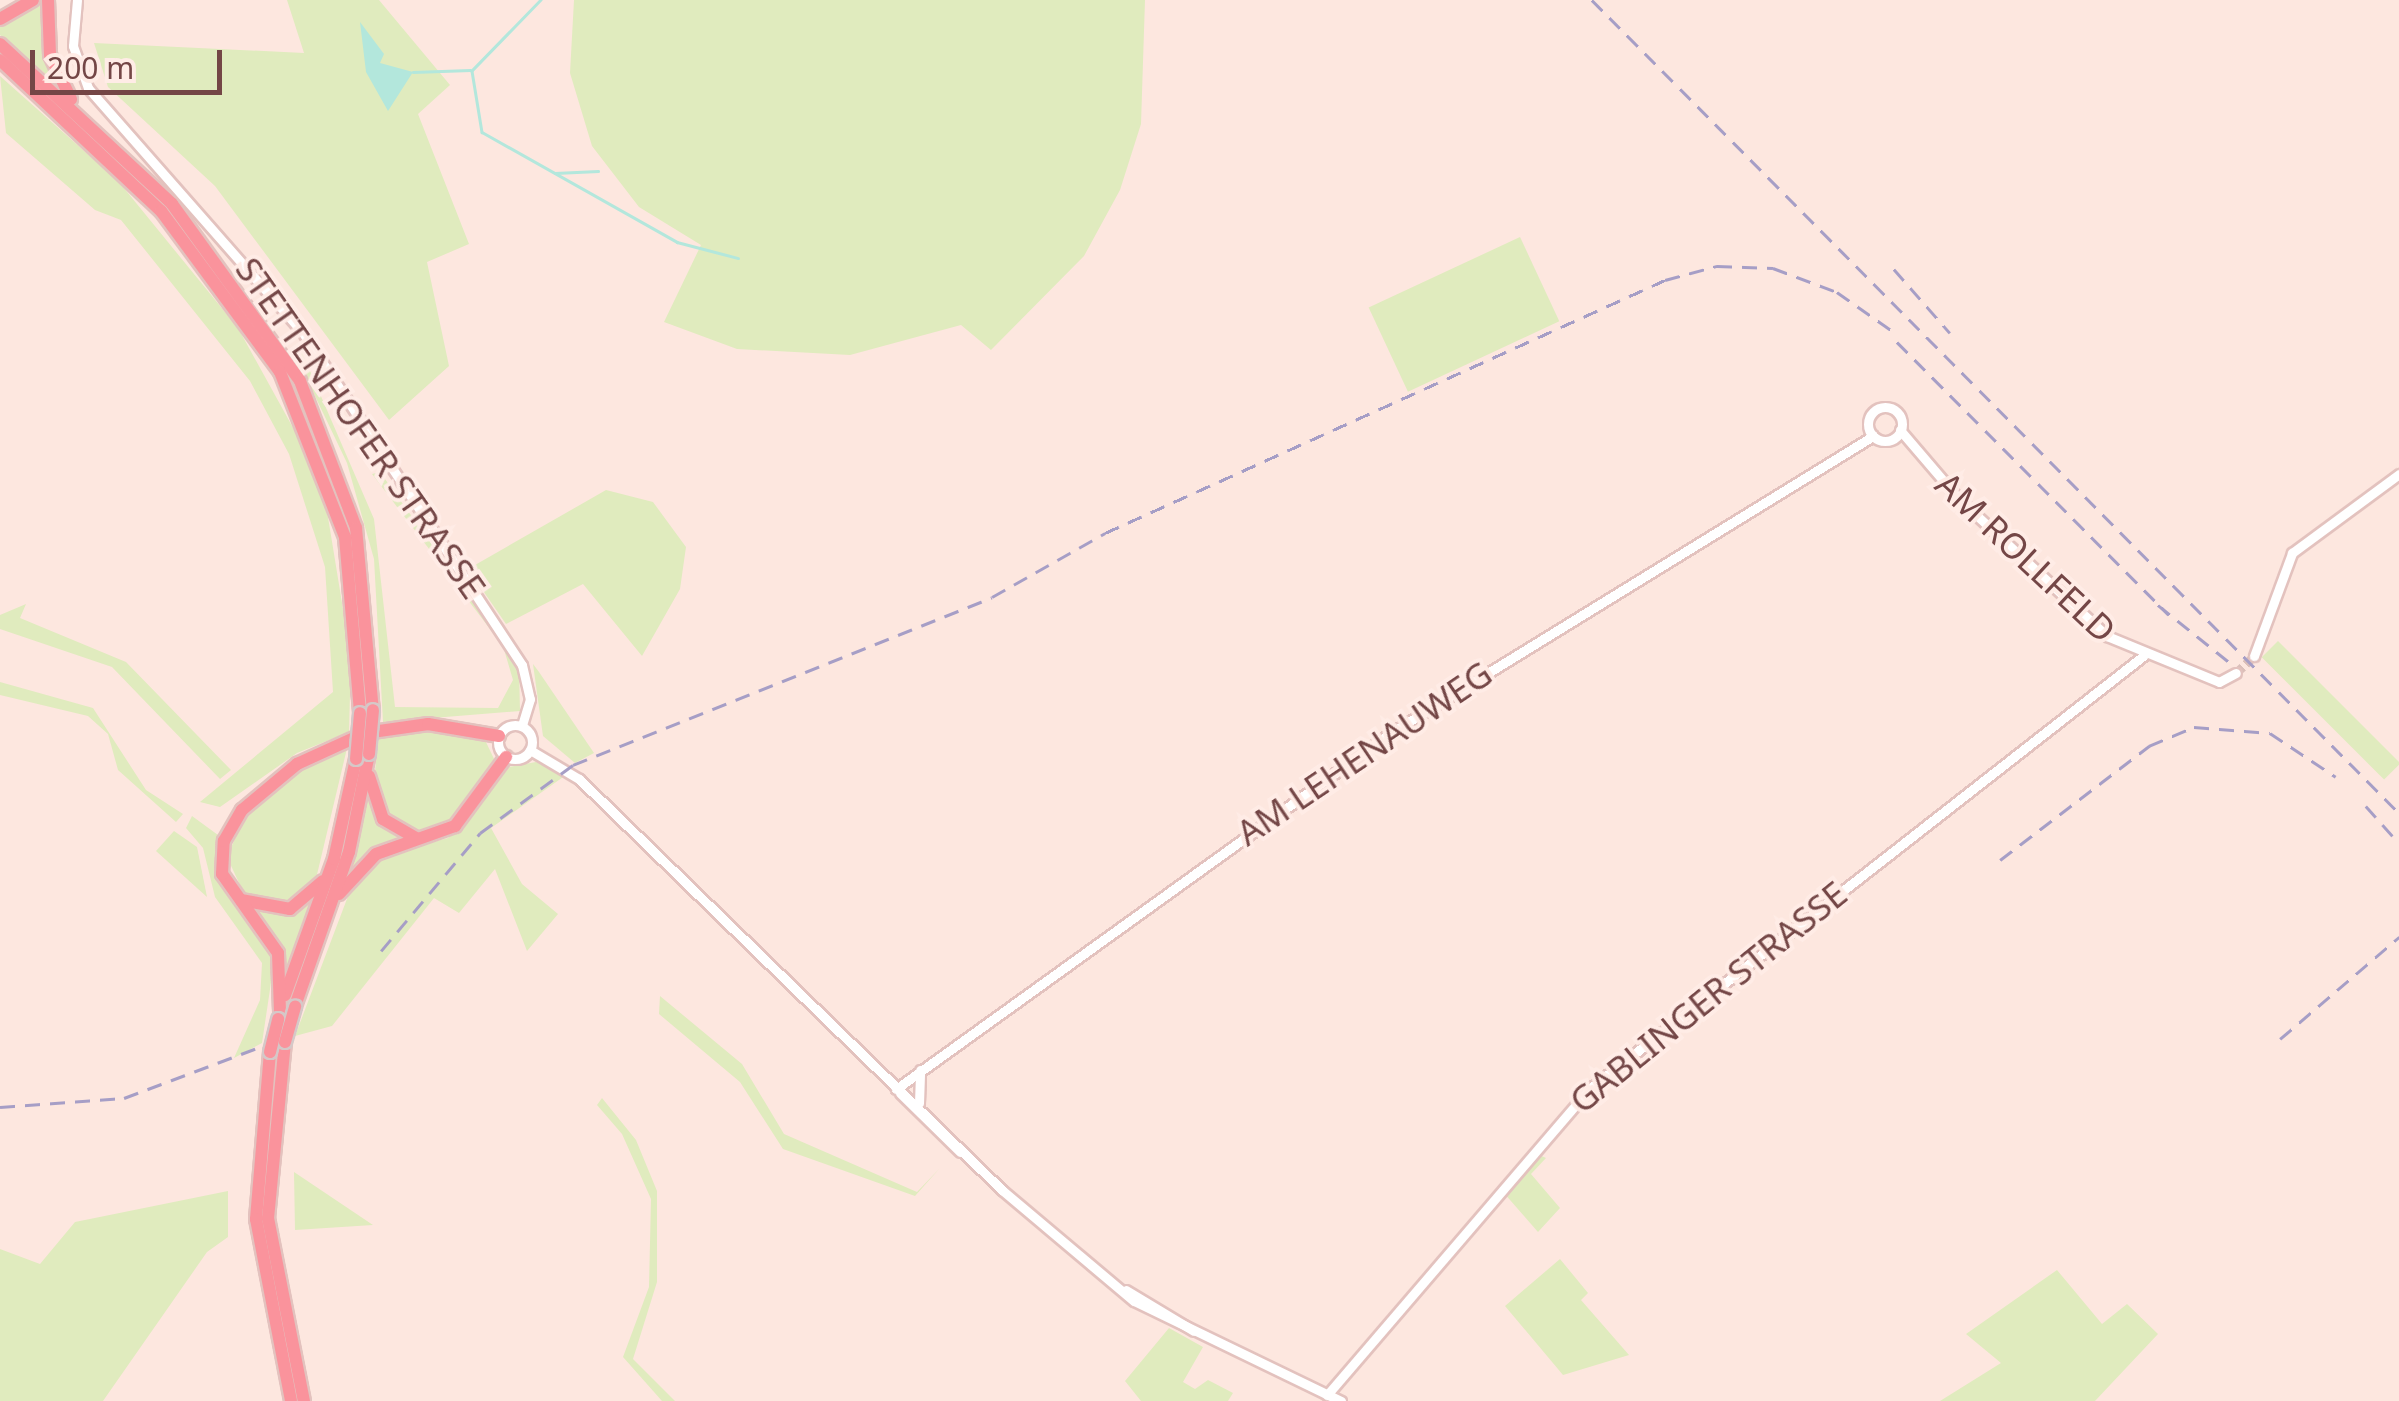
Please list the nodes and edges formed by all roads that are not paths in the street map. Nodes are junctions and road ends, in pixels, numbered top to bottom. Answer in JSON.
{"nodes":[{"id":1,"x":34,"y":0,"type":"edge"},
{"id":2,"x":48,"y":0,"type":"edge"},
{"id":3,"x":78,"y":0,"type":"edge"},
{"id":4,"x":0,"y":19,"type":"edge"},
{"id":5,"x":0,"y":44,"type":"edge"},
{"id":6,"x":0,"y":60,"type":"edge"},
{"id":7,"x":77,"y":110,"type":"junction"},
{"id":8,"x":1900,"y":430,"type":"junction"},
{"id":9,"x":1871,"y":431,"type":"junction"},
{"id":10,"x":1892,"y":439,"type":"junction"},
{"id":11,"x":1914,"y":451,"type":"junction"},
{"id":12,"x":2399,"y":474,"type":"edge"},
{"id":13,"x":2143,"y":656,"type":"junction"},
{"id":14,"x":2254,"y":656,"type":"tunnel mouth"},
{"id":15,"x":2236,"y":673,"type":"tunnel mouth"},
{"id":16,"x":366,"y":712,"type":"junction"},
{"id":17,"x":522,"y":726,"type":"junction"},
{"id":18,"x":498,"y":736,"type":"junction"},
{"id":19,"x":530,"y":750,"type":"junction"},
{"id":20,"x":506,"y":756,"type":"junction"},
{"id":21,"x":364,"y":760,"type":"junction"},
{"id":22,"x":419,"y":840,"type":"junction"},
{"id":23,"x":330,"y":871,"type":"junction"},
{"id":24,"x":233,"y":894,"type":"junction"},
{"id":25,"x":332,"y":904,"type":"junction"},
{"id":26,"x":279,"y":1015,"type":"junction"},
{"id":27,"x":921,"y":1068,"type":"junction"},
{"id":28,"x":898,"y":1090,"type":"junction"},
{"id":29,"x":923,"y":1110,"type":"junction"},
{"id":30,"x":967,"y":1155,"type":"junction"},
{"id":31,"x":262,"y":1218,"type":"junction"},
{"id":32,"x":265,"y":1257,"type":"junction"},
{"id":33,"x":1327,"y":1395,"type":"junction"},
{"id":34,"x":291,"y":1401,"type":"edge"},
{"id":35,"x":304,"y":1401,"type":"edge"},
{"id":36,"x":1340,"y":1401,"type":"edge"}],
"edges":[{"from":1,"to":4,"type":"highway"},
{"from":2,"to":7,"type":"highway"},
{"from":3,"to":17,"type":"street","name":"STETTENHOFER STRASSE"},
{"from":5,"to":7,"type":"highway"},
{"from":6,"to":16,"type":"highway"},
{"from":7,"to":16,"type":"highway"},
{"from":8,"to":9,"type":"street"},
{"from":8,"to":10,"type":"street"},
{"from":8,"to":11,"type":"street","name":"AM ROLLFELD"},
{"from":9,"to":10,"type":"street","name":"AM ROLLFELD"},
{"from":9,"to":27,"type":"street","name":"AM LEHENAUWEG"},
{"from":10,"to":11,"type":"street","name":"AM ROLLFELD"},
{"from":11,"to":13,"type":"street","name":"AM ROLLFELD"},
{"from":12,"to":14,"type":"street"},
{"from":13,"to":15,"type":"street","name":"AM ROLLFELD"},
{"from":13,"to":33,"type":"street","name":"GABLINGER STRASSE"},
{"from":16,"to":21,"type":"highway","bridge":true},
{"from":17,"to":18,"type":"street"},
{"from":17,"to":19,"type":"street"},
{"from":18,"to":20,"type":"street"},
{"from":18,"to":24,"type":"highway"},
{"from":19,"to":20,"type":"street"},
{"from":19,"to":28,"type":"street"},
{"from":20,"to":22,"type":"highway"},
{"from":21,"to":22,"type":"highway"},
{"from":21,"to":23,"type":"highway"},
{"from":21,"to":25,"type":"highway"},
{"from":22,"to":25,"type":"highway"},
{"from":23,"to":24,"type":"highway"},
{"from":23,"to":26,"type":"highway"},
{"from":24,"to":26,"type":"highway"},
{"from":25,"to":31,"type":"highway","bridge":true},
{"from":26,"to":31,"type":"highway","bridge":true},
{"from":27,"to":28,"type":"street","name":"AM LEHENAUWEG"},
{"from":27,"to":29,"type":"street"},
{"from":28,"to":29,"type":"street"},
{"from":28,"to":30,"type":"street"},
{"from":29,"to":30,"type":"street"},
{"from":30,"to":33,"type":"street"},
{"from":31,"to":32,"type":"highway"},
{"from":32,"to":34,"type":"highway"},
{"from":32,"to":35,"type":"highway"},
{"from":33,"to":36,"type":"street"}]}
